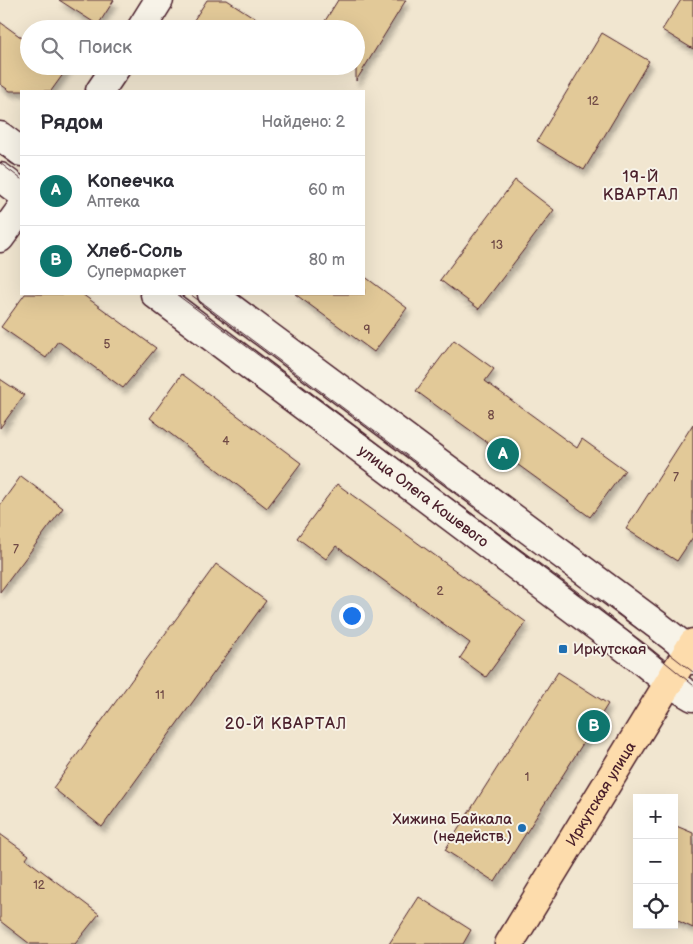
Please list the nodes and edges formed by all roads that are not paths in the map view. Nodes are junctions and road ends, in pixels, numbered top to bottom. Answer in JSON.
{"nodes":[{"id":1,"x":159,"y":0,"type":"edge"},
{"id":2,"x":147,"y":20,"type":"edge"},
{"id":3,"x":111,"y":75,"type":"edge"},
{"id":4,"x":101,"y":90,"type":"edge"},
{"id":5,"x":0,"y":136,"type":"edge"},
{"id":6,"x":20,"y":151,"type":"edge"},
{"id":7,"x":0,"y":177,"type":"edge"},
{"id":8,"x":20,"y":192,"type":"edge"},
{"id":9,"x":20,"y":210,"type":"edge"},
{"id":10,"x":0,"y":238,"type":"edge"},
{"id":11,"x":156,"y":295,"type":"edge"},
{"id":12,"x":213,"y":295,"type":"edge"},
{"id":13,"x":692,"y":651,"type":"edge"},
{"id":14,"x":668,"y":682,"type":"junction"},
{"id":15,"x":693,"y":697,"type":"edge"},
{"id":16,"x":510,"y":944,"type":"edge"}],
"edges":[{"from":1,"to":2,"type":"street"},
{"from":3,"to":4,"type":"street"},
{"from":5,"to":6,"type":"street"},
{"from":7,"to":8,"type":"street"},
{"from":9,"to":10,"type":"street"},
{"from":11,"to":14,"type":"street","name":"улица Олега Кошевого"},
{"from":12,"to":13,"type":"street"},
{"from":13,"to":14,"type":"main road","name":"Иркутская улица"},
{"from":14,"to":15,"type":"street","name":"улица Олега Кошевого"},
{"from":14,"to":16,"type":"main road","name":"Иркутская улица"}]}
